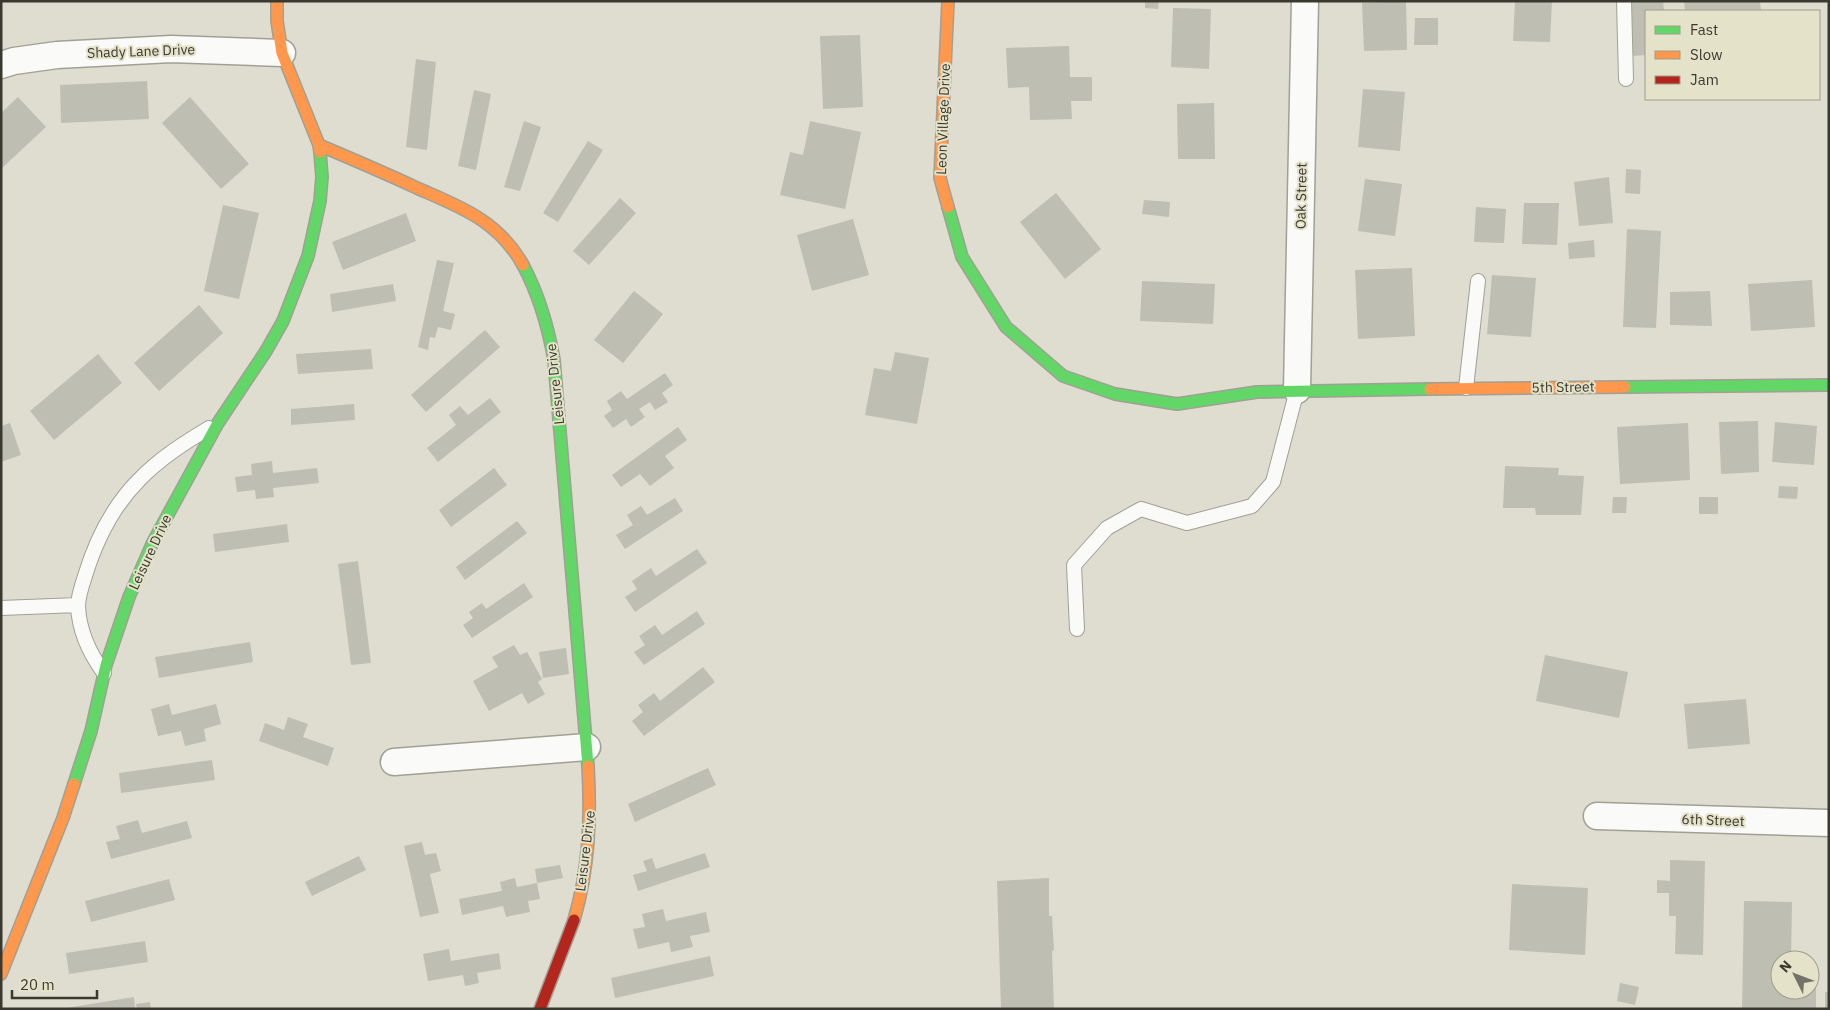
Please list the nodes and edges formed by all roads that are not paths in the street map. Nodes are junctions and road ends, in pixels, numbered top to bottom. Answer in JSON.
{"nodes":[{"id":1,"x":277,"y":1,"type":"edge"},
{"id":2,"x":948,"y":1,"type":"edge"},
{"id":3,"x":1305,"y":1,"type":"edge"},
{"id":4,"x":1624,"y":1,"type":"edge"},
{"id":5,"x":282,"y":53,"type":"junction"},
{"id":6,"x":1,"y":65,"type":"edge"},
{"id":7,"x":1626,"y":79,"type":"dead end"},
{"id":8,"x":319,"y":145,"type":"junction"},
{"id":9,"x":1478,"y":281,"type":"dead end"},
{"id":10,"x":1829,"y":384,"type":"edge"},
{"id":11,"x":1466,"y":388,"type":"junction"},
{"id":12,"x":1297,"y":390,"type":"junction"},
{"id":13,"x":218,"y":423,"type":"junction"},
{"id":14,"x":78,"y":605,"type":"junction"},
{"id":15,"x":1,"y":608,"type":"edge"},
{"id":16,"x":1077,"y":629,"type":"dead end"},
{"id":17,"x":104,"y":674,"type":"junction"},
{"id":18,"x":588,"y":747,"type":"junction"},
{"id":19,"x":394,"y":762,"type":"dead end"},
{"id":20,"x":1597,"y":816,"type":"dead end"},
{"id":21,"x":1829,"y":823,"type":"edge"},
{"id":22,"x":1,"y":974,"type":"edge"},
{"id":23,"x":540,"y":1009,"type":"edge"}],
"edges":[{"from":1,"to":5,"type":"street","name":"Leisure Drive"},
{"from":2,"to":12,"type":"street","name":"Leon Village Drive"},
{"from":3,"to":12,"type":"street","name":"Oak Street"},
{"from":4,"to":7,"type":"lane"},
{"from":5,"to":6,"type":"street","name":"Shady Lane Drive"},
{"from":5,"to":8,"type":"street","name":"Leisure Drive"},
{"from":8,"to":13,"type":"street","name":"Leisure Drive"},
{"from":8,"to":18,"type":"street","name":"Leisure Drive"},
{"from":9,"to":11,"type":"lane"},
{"from":10,"to":11,"type":"street","name":"5th Street"},
{"from":11,"to":12,"type":"street","name":"5th Street"},
{"from":12,"to":16,"type":"lane"},
{"from":13,"to":14,"type":"lane"},
{"from":13,"to":17,"type":"street","name":"Leisure Drive"},
{"from":14,"to":15,"type":"lane"},
{"from":14,"to":17,"type":"lane"},
{"from":17,"to":22,"type":"street","name":"Leisure Drive"},
{"from":18,"to":19,"type":"street"},
{"from":18,"to":23,"type":"street","name":"Leisure Drive"},
{"from":20,"to":21,"type":"street","name":"6th Street"}]}
